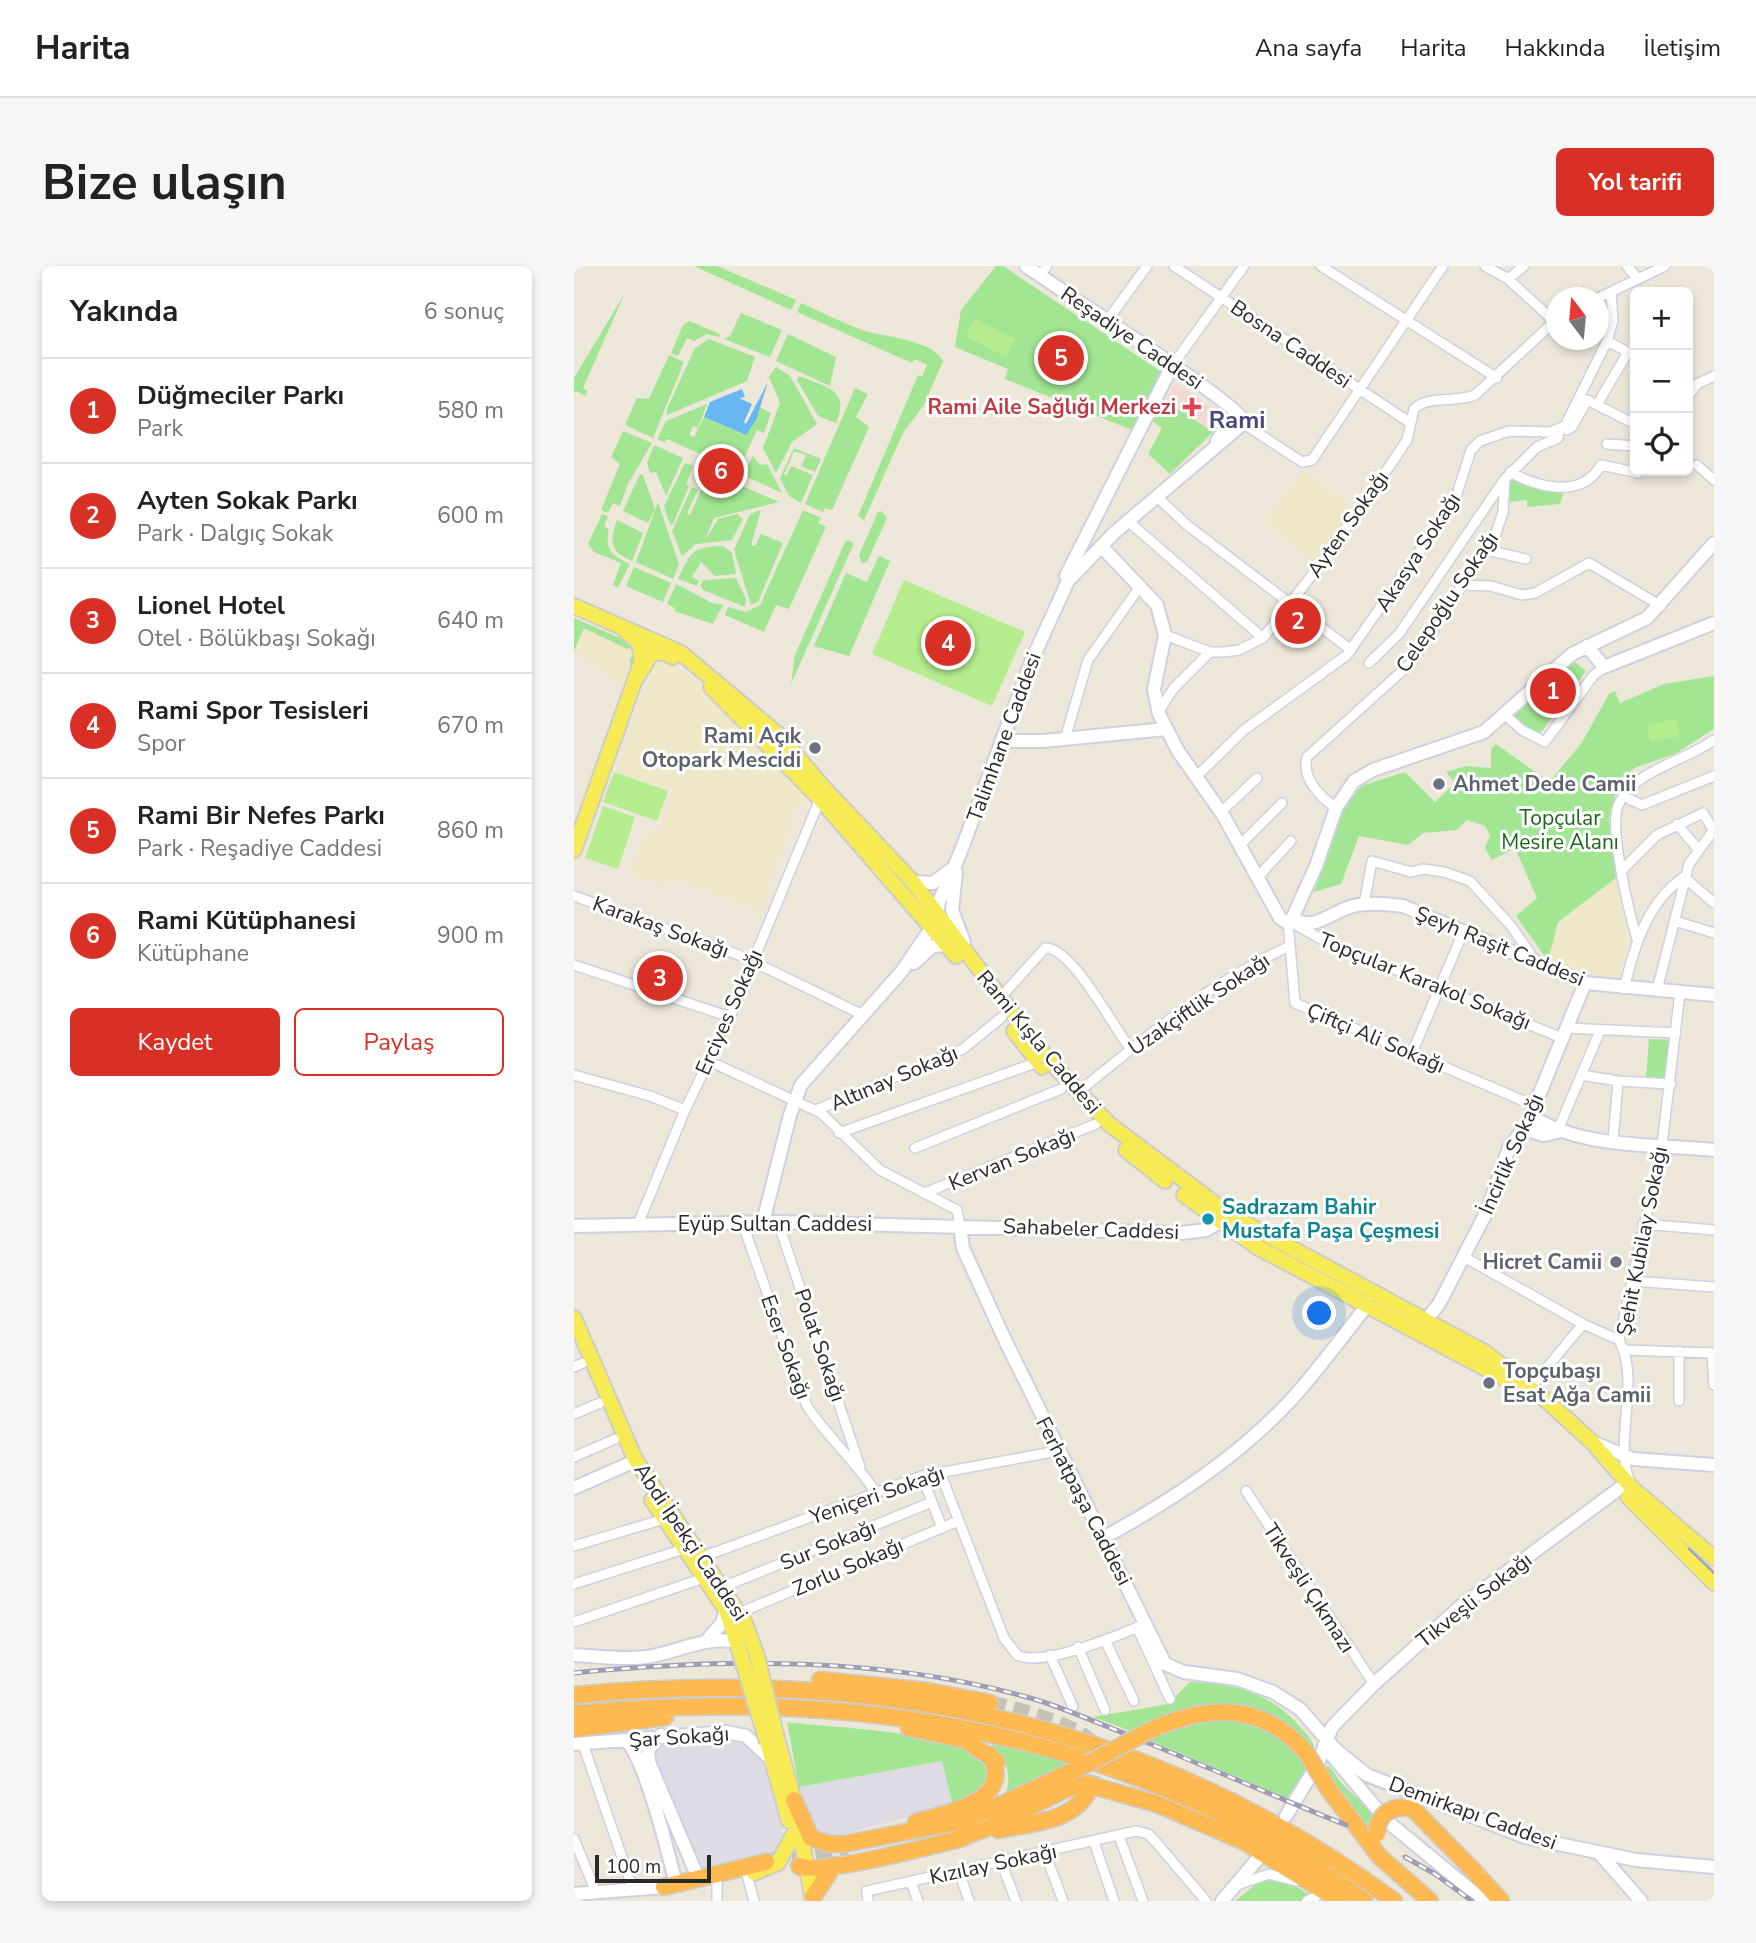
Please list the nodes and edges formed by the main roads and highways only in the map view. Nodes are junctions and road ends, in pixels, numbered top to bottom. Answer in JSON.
{"nodes":[{"id":1,"x":580,"y":608,"type":"edge"},
{"id":2,"x":636,"y":677,"type":"junction"},
{"id":3,"x":821,"y":793,"type":"junction"},
{"id":4,"x":574,"y":850,"type":"edge"},
{"id":5,"x":934,"y":921,"type":"junction"},
{"id":6,"x":1219,"y":1215,"type":"junction"},
{"id":7,"x":1329,"y":1277,"type":"junction"},
{"id":8,"x":574,"y":1318,"type":"edge"},
{"id":9,"x":1426,"y":1320,"type":"junction"},
{"id":10,"x":1412,"y":1328,"type":"junction"},
{"id":11,"x":574,"y":1341,"type":"edge"},
{"id":12,"x":579,"y":1365,"type":"edge"},
{"id":13,"x":631,"y":1462,"type":"junction"},
{"id":14,"x":1626,"y":1488,"type":"junction"},
{"id":15,"x":1714,"y":1558,"type":"edge"},
{"id":16,"x":1714,"y":1583,"type":"edge"},
{"id":17,"x":733,"y":1612,"type":"junction"},
{"id":18,"x":747,"y":1653,"type":"junction"},
{"id":19,"x":723,"y":1687,"type":"junction"},
{"id":20,"x":574,"y":1695,"type":"edge"},
{"id":21,"x":990,"y":1703,"type":"tunnel mouth"},
{"id":22,"x":744,"y":1705,"type":"junction"},
{"id":23,"x":855,"y":1711,"type":"junction"},
{"id":24,"x":574,"y":1714,"type":"edge"},
{"id":25,"x":574,"y":1729,"type":"edge"},
{"id":26,"x":772,"y":1739,"type":"junction"},
{"id":27,"x":990,"y":1755,"type":"junction"},
{"id":28,"x":1092,"y":1764,"type":"junction"},
{"id":29,"x":1087,"y":1794,"type":"tunnel mouth"},
{"id":30,"x":997,"y":1797,"type":"dead end"},
{"id":31,"x":794,"y":1800,"type":"junction"},
{"id":32,"x":793,"y":1835,"type":"junction"},
{"id":33,"x":954,"y":1840,"type":"junction"},
{"id":34,"x":818,"y":1841,"type":"junction"},
{"id":35,"x":1245,"y":1842,"type":"junction"},
{"id":36,"x":848,"y":1851,"type":"tunnel mouth"},
{"id":37,"x":766,"y":1862,"type":"tunnel mouth"},
{"id":38,"x":834,"y":1866,"type":"junction"},
{"id":39,"x":803,"y":1867,"type":"junction"},
{"id":40,"x":1399,"y":1875,"type":"junction"},
{"id":41,"x":668,"y":1891,"type":"edge"},
{"id":42,"x":811,"y":1900,"type":"edge"},
{"id":43,"x":1340,"y":1901,"type":"edge"},
{"id":44,"x":1364,"y":1901,"type":"edge"},
{"id":45,"x":1394,"y":1901,"type":"edge"},
{"id":46,"x":1430,"y":1901,"type":"edge"},
{"id":47,"x":1501,"y":1901,"type":"edge"}],
"edges":[{"from":1,"to":2,"type":"main road"},
{"from":1,"to":3,"type":"main road","name":"Rami Kışla Caddesi"},
{"from":2,"to":3,"type":"main road","name":"Rami Kışla Caddesi"},
{"from":2,"to":4,"type":"main road"},
{"from":3,"to":5,"type":"main road","name":"Rami Kışla Caddesi"},
{"from":3,"to":5,"type":"main road","name":"Rami Kışla Caddesi"},
{"from":5,"to":6,"type":"main road","name":"Rami Kışla Caddesi"},
{"from":5,"to":6,"type":"main road","name":"Rami Kışla Caddesi"},
{"from":6,"to":7,"type":"main road","name":"Rami Kışla Caddesi"},
{"from":7,"to":9,"type":"main road","name":"Rami Kışla Caddesi"},
{"from":7,"to":10,"type":"main road","name":"Rami Kışla Caddesi"},
{"from":8,"to":13,"type":"main road","name":"Abdi İpekçi Caddesi"},
{"from":9,"to":10,"type":"main road"},
{"from":9,"to":14,"type":"main road","name":"Rami Kışla Caddesi"},
{"from":10,"to":14,"type":"main road","name":"Rami Kışla Caddesi"},
{"from":11,"to":12,"type":"main road","name":"Abdi İpekçi Caddesi"},
{"from":12,"to":13,"type":"main road","name":"Abdi İpekçi Caddesi"},
{"from":13,"to":17,"type":"main road","name":"Abdi İpekçi Caddesi"},
{"from":13,"to":17,"type":"main road","name":"Abdi İpekçi Caddesi"},
{"from":14,"to":15,"type":"main road","name":"Rami Kışla Caddesi"},
{"from":14,"to":16,"type":"main road","name":"Rami Kışla Caddesi"},
{"from":17,"to":18,"type":"main road","name":"Abdi İpekçi Caddesi"},
{"from":17,"to":18,"type":"main road","name":"Abdi İpekçi Caddesi"},
{"from":18,"to":26,"type":"main road","name":"Abdi İpekçi Caddesi","bridge":true},
{"from":18,"to":26,"type":"main road","name":"Abdi İpekçi Caddesi","bridge":true},
{"from":19,"to":20,"type":"highway"},
{"from":19,"to":21,"type":"highway"},
{"from":19,"to":45,"type":"highway"},
{"from":22,"to":23,"type":"highway"},
{"from":22,"to":24,"type":"highway"},
{"from":22,"to":25,"type":"highway"},
{"from":23,"to":27,"type":"highway"},
{"from":23,"to":28,"type":"highway"},
{"from":26,"to":31,"type":"main road","name":"Abdi İpekçi Caddesi"},
{"from":26,"to":32,"type":"main road","name":"Abdi İpekçi Caddesi"},
{"from":27,"to":30,"type":"highway"},
{"from":27,"to":34,"type":"highway"},
{"from":28,"to":34,"type":"highway"},
{"from":28,"to":35,"type":"highway"},
{"from":28,"to":36,"type":"highway"},
{"from":28,"to":40,"type":"highway","bridge":true},
{"from":28,"to":44,"type":"highway"},
{"from":29,"to":33,"type":"highway"},
{"from":31,"to":34,"type":"highway"},
{"from":31,"to":39,"type":"main road","name":"Abdi İpekçi Caddesi"},
{"from":32,"to":39,"type":"main road","name":"Abdi İpekçi Caddesi"},
{"from":32,"to":41,"type":"main road"},
{"from":33,"to":35,"type":"highway"},
{"from":33,"to":38,"type":"highway"},
{"from":35,"to":43,"type":"highway"},
{"from":37,"to":41,"type":"highway"},
{"from":38,"to":39,"type":"highway"},
{"from":38,"to":42,"type":"highway"},
{"from":39,"to":42,"type":"main road","name":"Abdi İpekçi Caddesi"},
{"from":40,"to":46,"type":"highway"},
{"from":40,"to":47,"type":"highway","bridge":true}]}
